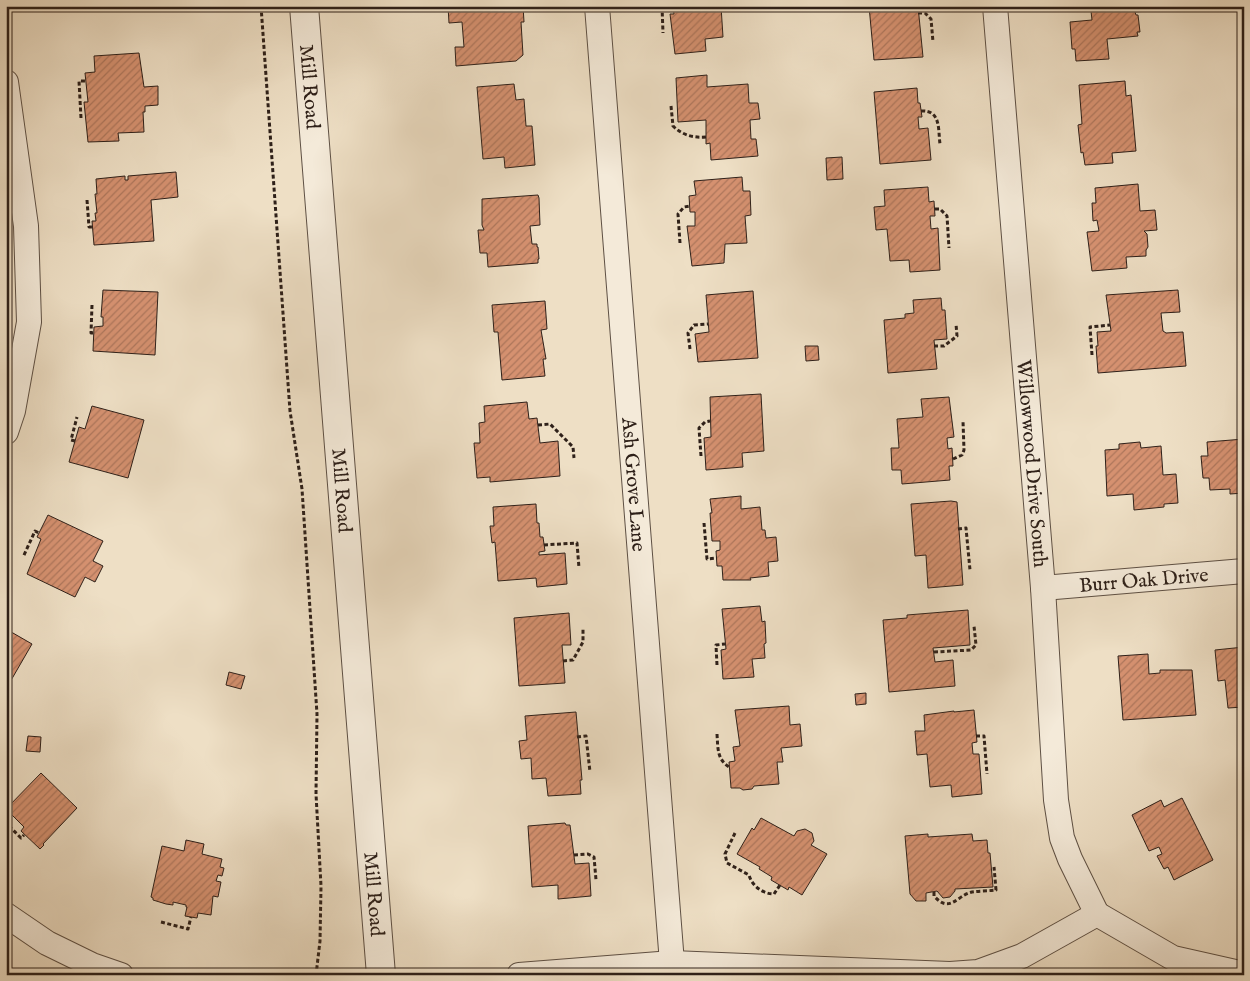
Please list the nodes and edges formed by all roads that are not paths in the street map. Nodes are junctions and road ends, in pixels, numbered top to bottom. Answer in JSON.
{"nodes":[{"id":1,"x":304,"y":6,"type":"edge"},
{"id":2,"x":596,"y":6,"type":"edge"},
{"id":3,"x":995,"y":6,"type":"edge"},
{"id":4,"x":6,"y":82,"type":"edge"},
{"id":5,"x":6,"y":432,"type":"edge"},
{"id":6,"x":1244,"y":571,"type":"edge"},
{"id":7,"x":1043,"y":588,"type":"junction"},
{"id":8,"x":1097,"y":914,"type":"junction"},
{"id":9,"x":6,"y":915,"type":"edge"},
{"id":10,"x":672,"y":963,"type":"junction"},
{"id":11,"x":1244,"y":974,"type":"edge"},
{"id":12,"x":121,"y":975,"type":"edge"},
{"id":13,"x":381,"y":975,"type":"edge"},
{"id":14,"x":519,"y":975,"type":"edge"}],
"edges":[{"from":1,"to":13,"type":"street","name":"Mill Road"},
{"from":2,"to":10,"type":"street","name":"Ash Grove Lane"},
{"from":3,"to":7,"type":"street","name":"Willowwood Drive South"},
{"from":4,"to":5,"type":"street"},
{"from":6,"to":7,"type":"street","name":"Burr Oak Drive"},
{"from":7,"to":8,"type":"street","name":"Willowwood Drive South"},
{"from":8,"to":10,"type":"street"},
{"from":8,"to":11,"type":"street"},
{"from":9,"to":12,"type":"street"},
{"from":10,"to":14,"type":"street"}]}
